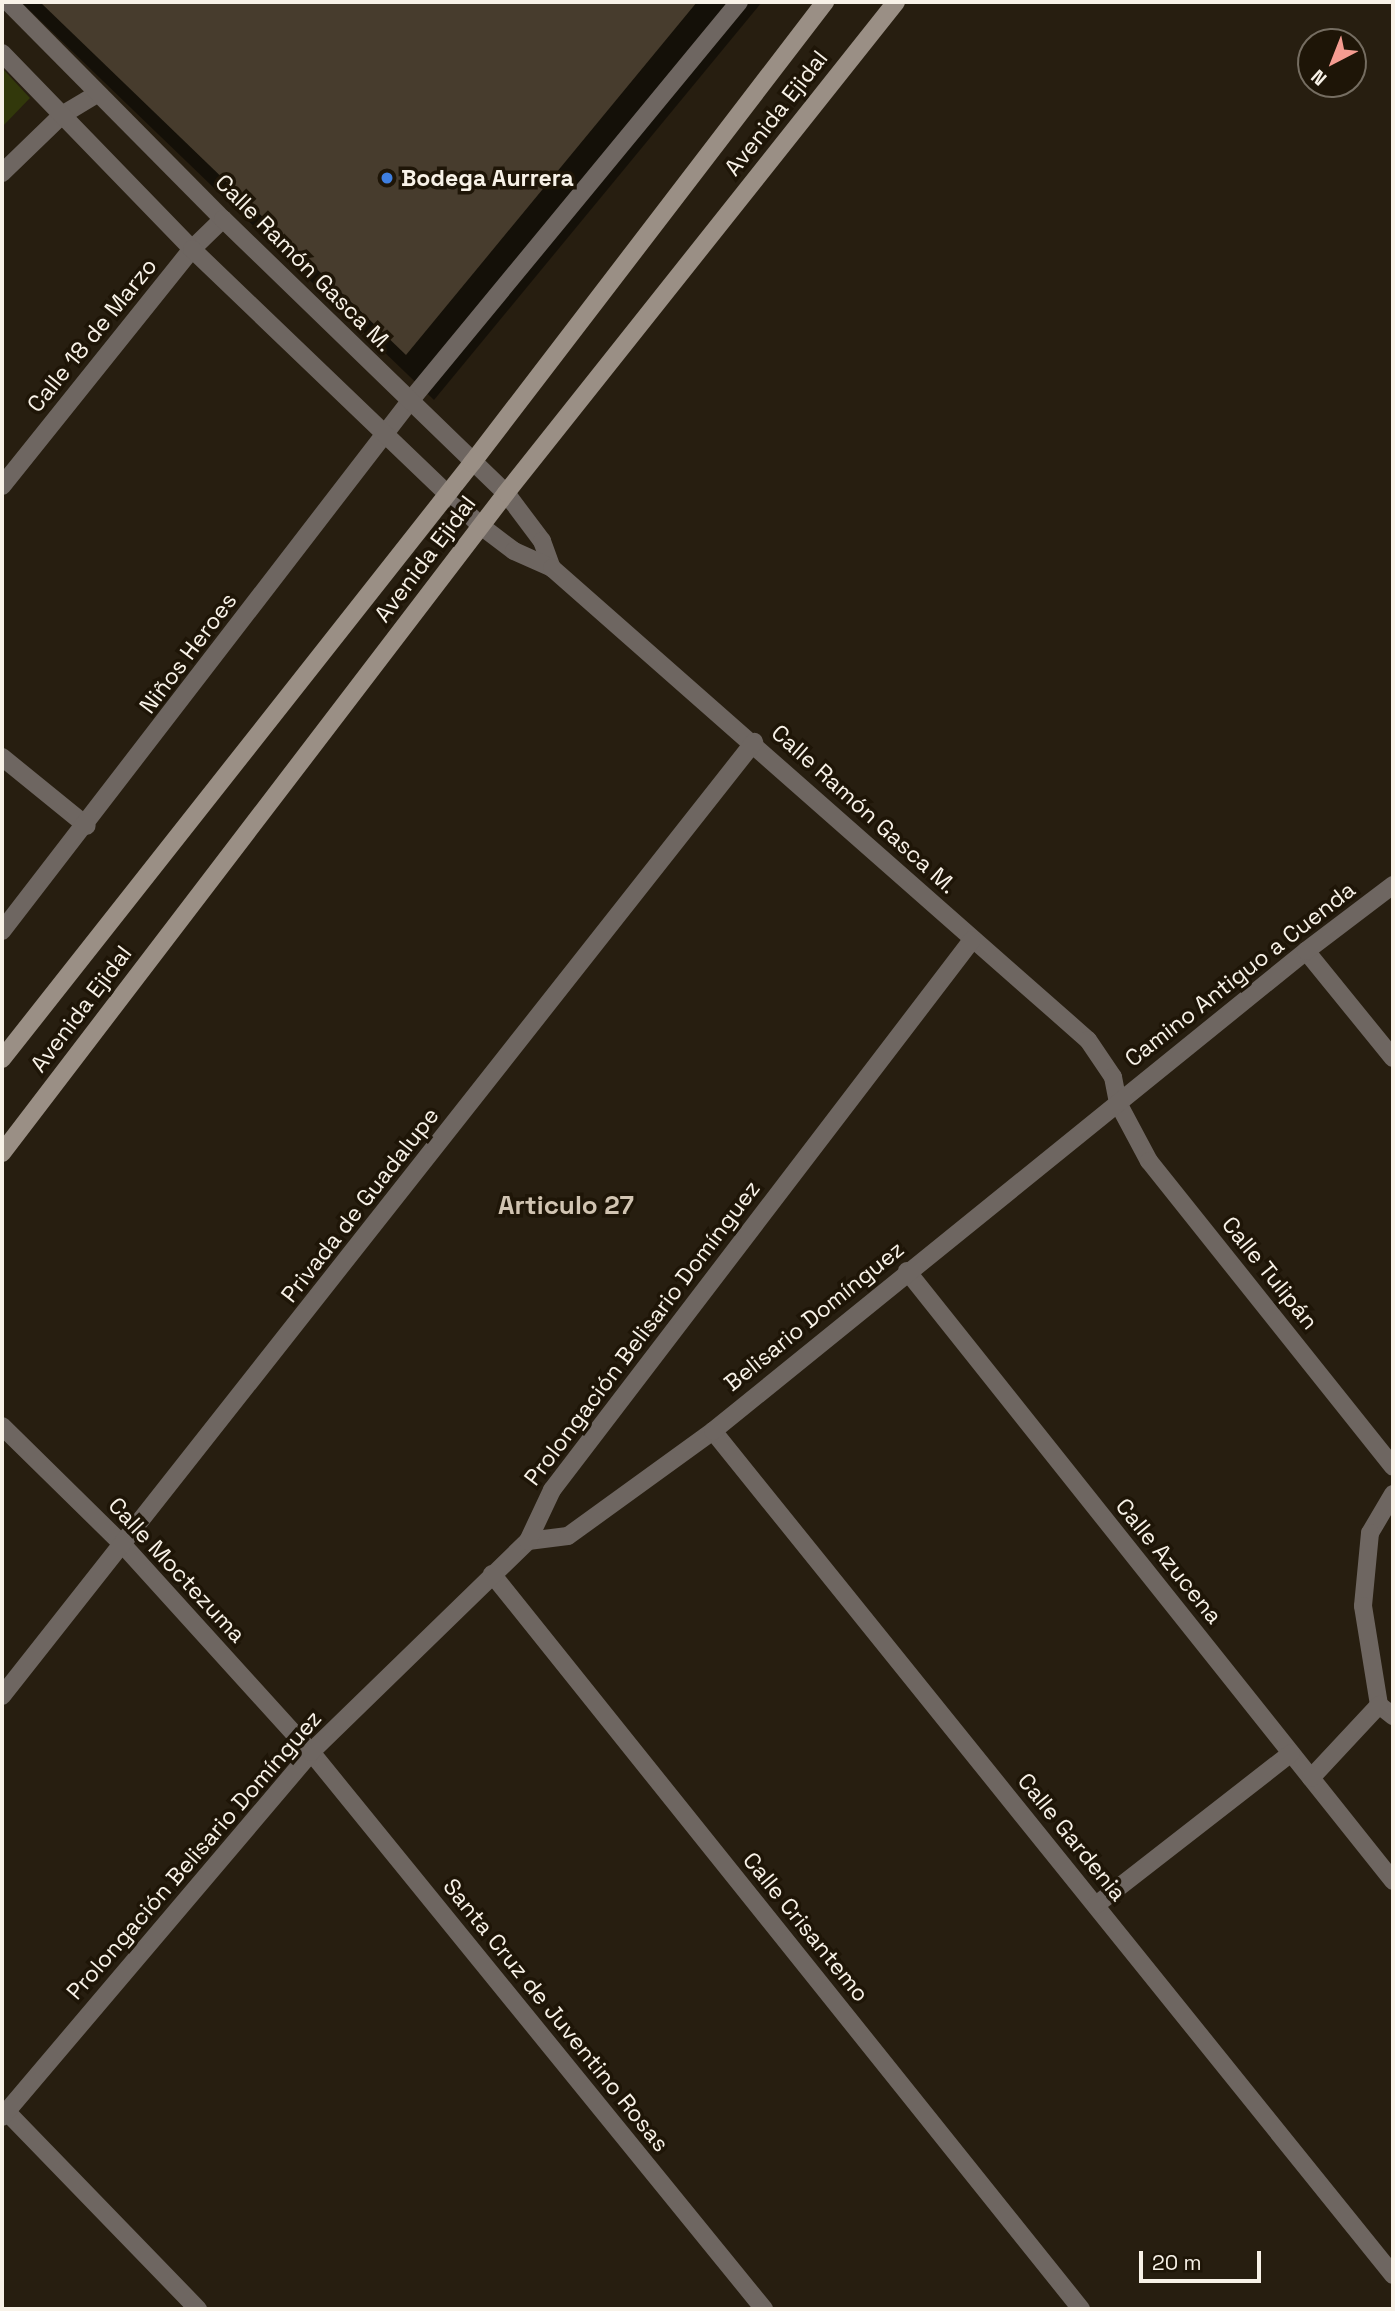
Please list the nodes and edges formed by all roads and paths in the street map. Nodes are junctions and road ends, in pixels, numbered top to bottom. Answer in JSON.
{"nodes":[{"id":1,"x":8,"y":2,"type":"edge"},
{"id":2,"x":739,"y":2,"type":"edge"},
{"id":3,"x":825,"y":2,"type":"edge"},
{"id":4,"x":897,"y":2,"type":"edge"},
{"id":5,"x":2,"y":53,"type":"edge"},
{"id":6,"x":97,"y":94,"type":"junction"},
{"id":7,"x":62,"y":116,"type":"junction"},
{"id":8,"x":2,"y":173,"type":"edge"},
{"id":9,"x":223,"y":219,"type":"junction"},
{"id":10,"x":192,"y":249,"type":"junction"},
{"id":11,"x":410,"y":401,"type":"junction"},
{"id":12,"x":383,"y":436,"type":"junction"},
{"id":13,"x":472,"y":463,"type":"junction"},
{"id":14,"x":2,"y":486,"type":"edge"},
{"id":15,"x":506,"y":493,"type":"junction"},
{"id":16,"x":447,"y":494,"type":"junction"},
{"id":17,"x":481,"y":526,"type":"junction"},
{"id":18,"x":552,"y":568,"type":"junction"},
{"id":19,"x":754,"y":742,"type":"junction"},
{"id":20,"x":2,"y":757,"type":"edge"},
{"id":21,"x":87,"y":826,"type":"junction"},
{"id":22,"x":1393,"y":885,"type":"edge"},
{"id":23,"x":2,"y":931,"type":"edge"},
{"id":24,"x":972,"y":940,"type":"junction"},
{"id":25,"x":1306,"y":951,"type":"junction"},
{"id":26,"x":1393,"y":1058,"type":"edge"},
{"id":27,"x":2,"y":1059,"type":"edge"},
{"id":28,"x":1118,"y":1103,"type":"junction"},
{"id":29,"x":2,"y":1153,"type":"edge"},
{"id":30,"x":907,"y":1271,"type":"junction"},
{"id":31,"x":2,"y":1426,"type":"edge"},
{"id":32,"x":713,"y":1431,"type":"junction"},
{"id":33,"x":1393,"y":1467,"type":"edge"},
{"id":34,"x":1393,"y":1494,"type":"edge"},
{"id":35,"x":527,"y":1541,"type":"junction"},
{"id":36,"x":124,"y":1546,"type":"junction"},
{"id":37,"x":492,"y":1574,"type":"junction"},
{"id":38,"x":2,"y":1696,"type":"edge"},
{"id":39,"x":1386,"y":1711,"type":"edge"},
{"id":40,"x":311,"y":1752,"type":"junction"},
{"id":41,"x":1291,"y":1753,"type":"junction"},
{"id":42,"x":1311,"y":1779,"type":"junction"},
{"id":43,"x":1393,"y":1881,"type":"edge"},
{"id":44,"x":1096,"y":1905,"type":"junction"},
{"id":45,"x":4,"y":2114,"type":"edge"},
{"id":46,"x":1393,"y":2275,"type":"edge"},
{"id":47,"x":198,"y":2309,"type":"edge"},
{"id":48,"x":764,"y":2309,"type":"edge"},
{"id":49,"x":1081,"y":2309,"type":"edge"}],
"edges":[{"from":1,"to":6,"type":"street","name":"Calle Ramón Gasca M."},
{"from":2,"to":11,"type":"street","name":"Niños Heroes"},
{"from":3,"to":13,"type":"main road","name":"Avenida Ejidal"},
{"from":4,"to":15,"type":"main road","name":"Avenida Ejidal"},
{"from":5,"to":7,"type":"street","name":"Calle Ramón Gasca M."},
{"from":6,"to":7,"type":"street"},
{"from":6,"to":9,"type":"street","name":"Calle Ramón Gasca M."},
{"from":7,"to":8,"type":"street"},
{"from":7,"to":10,"type":"street","name":"Calle Ramón Gasca M."},
{"from":9,"to":10,"type":"street","name":"Calle 18 de Marzo"},
{"from":9,"to":11,"type":"street","name":"Calle Ramón Gasca M."},
{"from":10,"to":12,"type":"street","name":"Calle Ramón Gasca M."},
{"from":10,"to":14,"type":"street","name":"Calle 18 de Marzo"},
{"from":11,"to":12,"type":"street","name":"Niños Heroes"},
{"from":11,"to":13,"type":"street","name":"Calle Ramón Gasca M."},
{"from":12,"to":16,"type":"street","name":"Calle Ramón Gasca M."},
{"from":12,"to":21,"type":"street","name":"Niños Heroes"},
{"from":13,"to":15,"type":"street","name":"Calle Ramón Gasca M."},
{"from":13,"to":16,"type":"main road","name":"Avenida Ejidal"},
{"from":15,"to":17,"type":"main road","name":"Avenida Ejidal"},
{"from":15,"to":18,"type":"street","name":"Calle Ramón Gasca M."},
{"from":16,"to":17,"type":"street","name":"Calle Ramón Gasca M."},
{"from":16,"to":27,"type":"main road","name":"Avenida Ejidal"},
{"from":17,"to":18,"type":"street","name":"Calle Ramón Gasca M."},
{"from":17,"to":29,"type":"main road","name":"Avenida Ejidal"},
{"from":18,"to":19,"type":"street","name":"Calle Ramón Gasca M."},
{"from":19,"to":24,"type":"street","name":"Calle Ramón Gasca M."},
{"from":19,"to":36,"type":"street","name":"Privada de Guadalupe"},
{"from":20,"to":21,"type":"street"},
{"from":21,"to":23,"type":"street","name":"Niños Heroes"},
{"from":22,"to":25,"type":"street","name":"Camino Antiguo a Cuenda"},
{"from":24,"to":28,"type":"street","name":"Calle Ramón Gasca M."},
{"from":24,"to":35,"type":"street","name":"Prolongación Belisario Domínguez"},
{"from":25,"to":26,"type":"street"},
{"from":25,"to":28,"type":"street","name":"Camino Antiguo a Cuenda"},
{"from":28,"to":30,"type":"street","name":"Belisario Domínguez"},
{"from":28,"to":33,"type":"street","name":"Calle Tulipán"},
{"from":30,"to":32,"type":"street","name":"Belisario Domínguez"},
{"from":30,"to":41,"type":"street","name":"Calle Azucena"},
{"from":31,"to":36,"type":"street","name":"Calle Moctezuma"},
{"from":32,"to":35,"type":"street","name":"Belisario Domínguez"},
{"from":32,"to":44,"type":"street","name":"Calle Gardenia"},
{"from":34,"to":39,"type":"street"},
{"from":35,"to":37,"type":"street","name":"Prolongación Belisario Domínguez"},
{"from":36,"to":38,"type":"street","name":"Privada de Guadalupe"},
{"from":36,"to":40,"type":"street","name":"Calle Moctezuma"},
{"from":37,"to":40,"type":"street","name":"Prolongación Belisario Domínguez"},
{"from":37,"to":49,"type":"street","name":"Calle Crisantemo"},
{"from":39,"to":42,"type":"street"},
{"from":40,"to":45,"type":"street","name":"Prolongación Belisario Domínguez"},
{"from":40,"to":48,"type":"street","name":"Santa Cruz de Juventino Rosas"},
{"from":41,"to":42,"type":"street","name":"Calle Azucena"},
{"from":41,"to":44,"type":"street"},
{"from":42,"to":43,"type":"street","name":"Calle Azucena"},
{"from":44,"to":46,"type":"street","name":"Calle Gardenia"},
{"from":45,"to":47,"type":"street"}]}
